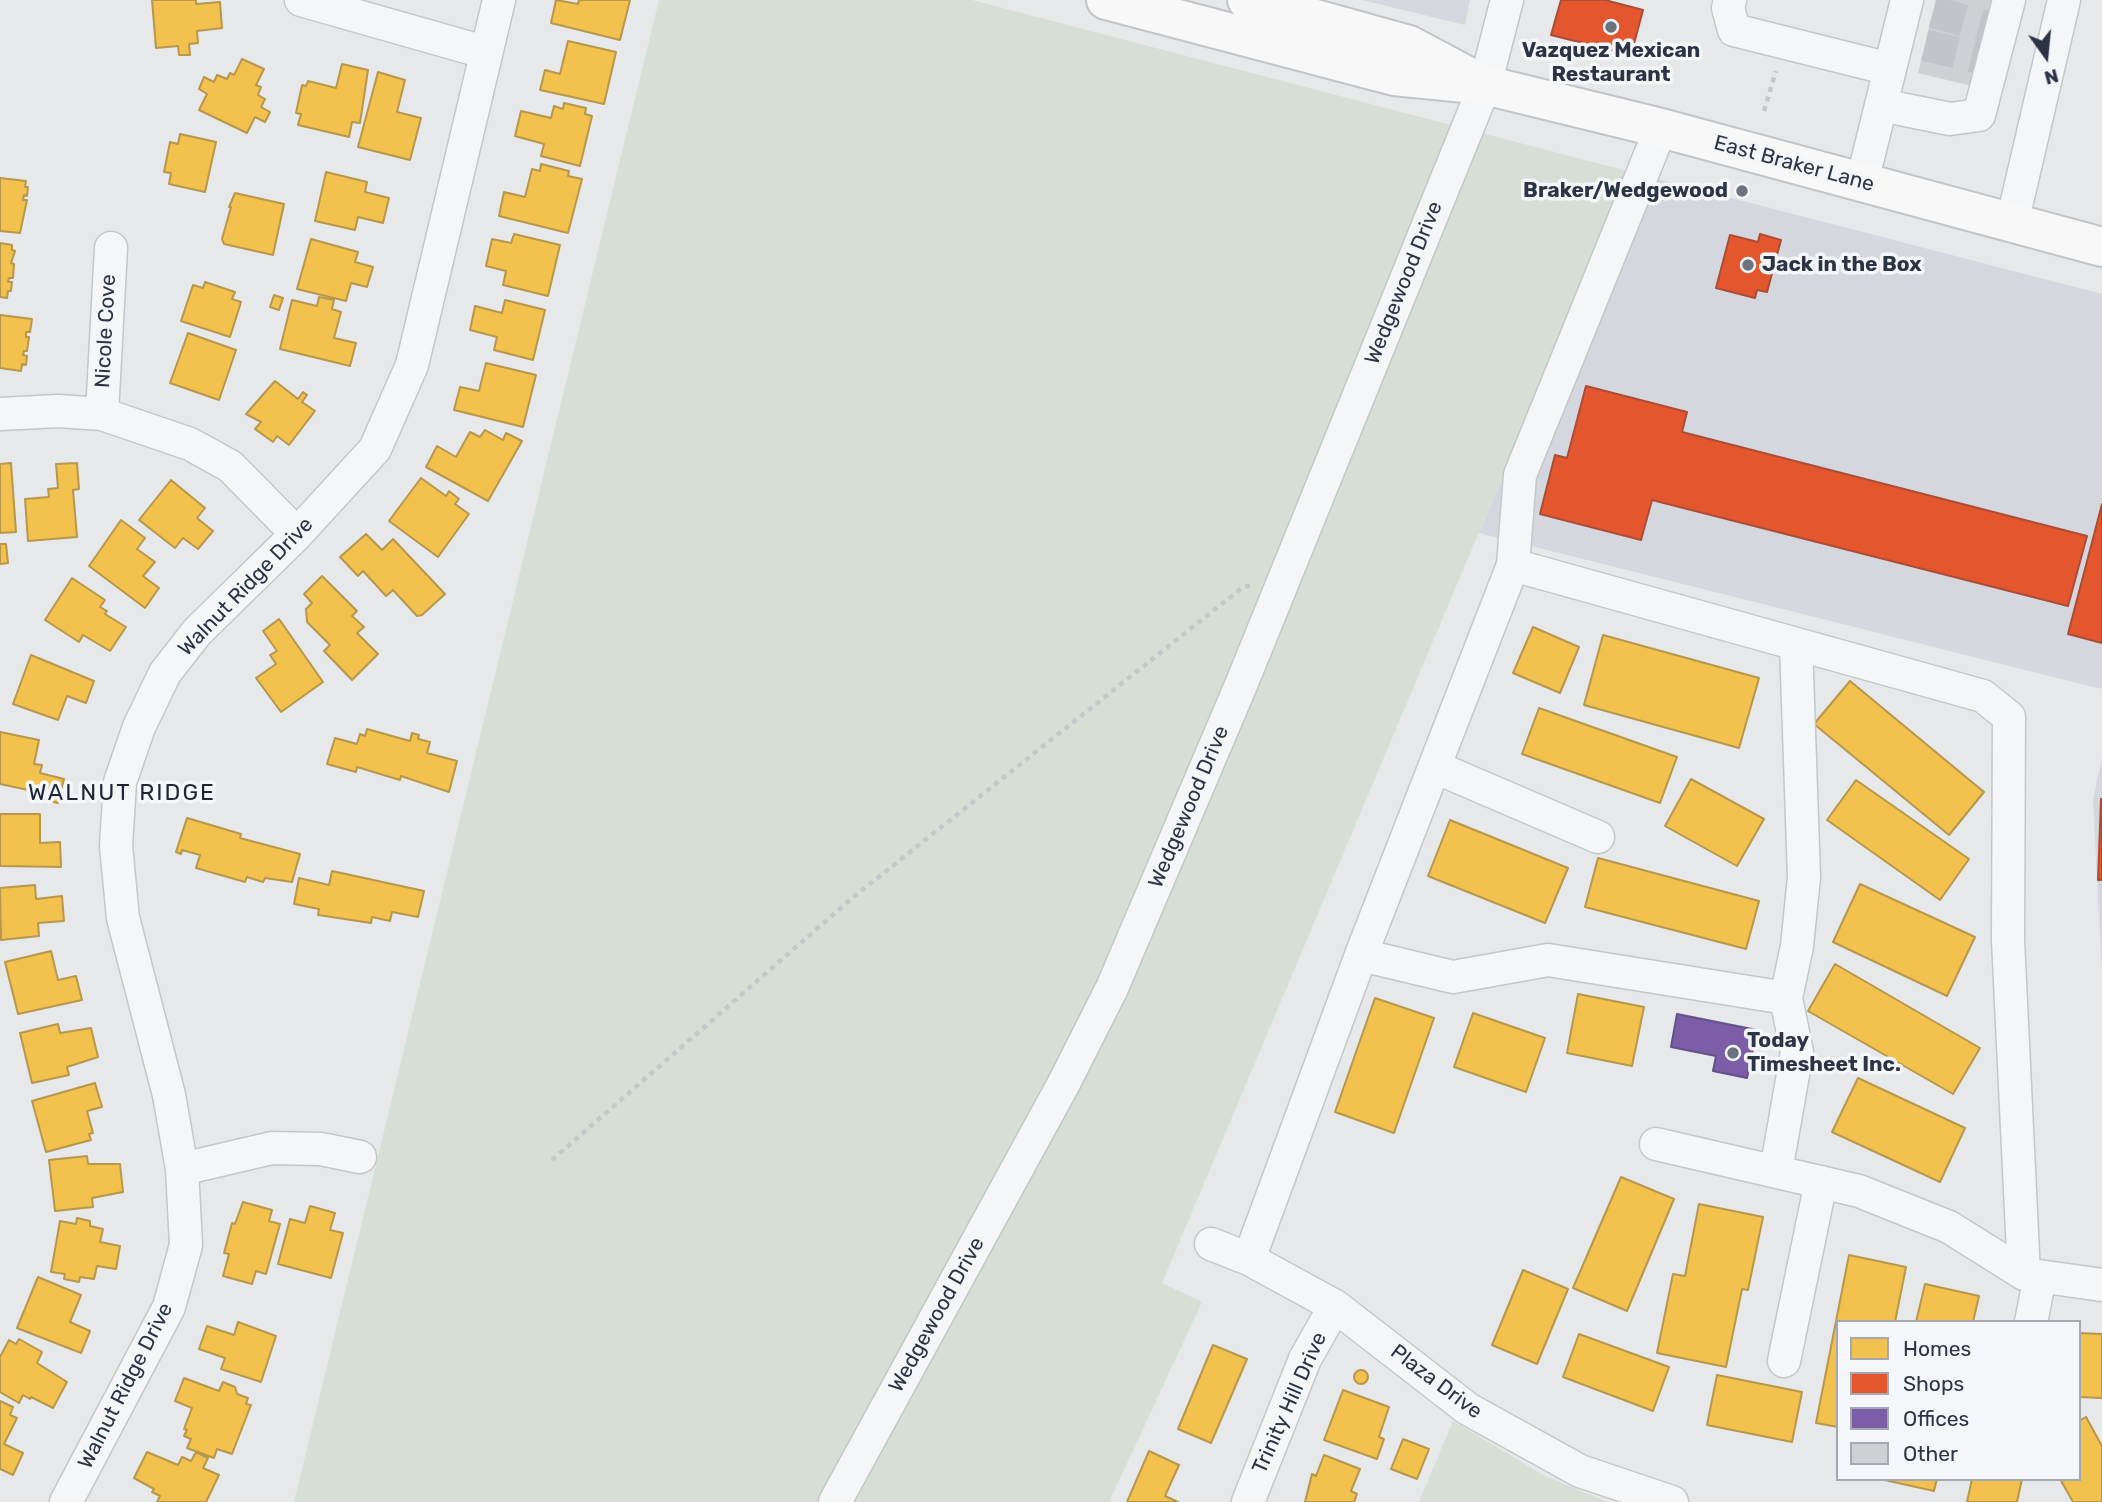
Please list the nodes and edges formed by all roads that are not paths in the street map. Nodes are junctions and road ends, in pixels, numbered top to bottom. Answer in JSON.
{"nodes":[{"id":1,"x":301,"y":0,"type":"edge"},
{"id":2,"x":499,"y":0,"type":"edge"},
{"id":3,"x":1106,"y":0,"type":"edge"},
{"id":4,"x":1247,"y":0,"type":"edge"},
{"id":5,"x":1507,"y":0,"type":"edge"},
{"id":6,"x":1730,"y":0,"type":"edge"},
{"id":7,"x":2064,"y":0,"type":"edge"},
{"id":8,"x":1915,"y":6,"type":"edge"},
{"id":9,"x":2000,"y":19,"type":"edge"},
{"id":10,"x":484,"y":52,"type":"junction"},
{"id":11,"x":1890,"y":69,"type":"junction"},
{"id":12,"x":1485,"y":85,"type":"junction"},
{"id":13,"x":1881,"y":105,"type":"junction"},
{"id":14,"x":1661,"y":128,"type":"junction"},
{"id":15,"x":1862,"y":182,"type":"junction"},
{"id":16,"x":2012,"y":223,"type":"junction"},
{"id":17,"x":2102,"y":247,"type":"edge"},
{"id":18,"x":110,"y":248,"type":"dead end"},
{"id":19,"x":0,"y":414,"type":"edge"},
{"id":20,"x":102,"y":414,"type":"junction"},
{"id":21,"x":297,"y":534,"type":"junction"},
{"id":22,"x":1513,"y":565,"type":"junction"},
{"id":23,"x":1796,"y":644,"type":"junction"},
{"id":24,"x":1435,"y":767,"type":"junction"},
{"id":25,"x":1598,"y":837,"type":"dead end"},
{"id":26,"x":1361,"y":955,"type":"junction"},
{"id":27,"x":1786,"y":998,"type":"junction"},
{"id":28,"x":1656,"y":1144,"type":"dead end"},
{"id":29,"x":360,"y":1157,"type":"dead end"},
{"id":30,"x":182,"y":1169,"type":"junction"},
{"id":31,"x":1776,"y":1171,"type":"junction"},
{"id":32,"x":1821,"y":1182,"type":"junction"},
{"id":33,"x":1211,"y":1244,"type":"dead end"},
{"id":34,"x":1249,"y":1259,"type":"junction"},
{"id":35,"x":2032,"y":1275,"type":"junction"},
{"id":36,"x":2102,"y":1286,"type":"edge"},
{"id":37,"x":1335,"y":1306,"type":"junction"},
{"id":38,"x":2031,"y":1320,"type":"edge"},
{"id":39,"x":1784,"y":1361,"type":"dead end"},
{"id":40,"x":66,"y":1502,"type":"edge"},
{"id":41,"x":835,"y":1502,"type":"edge"},
{"id":42,"x":1248,"y":1502,"type":"edge"},
{"id":43,"x":1672,"y":1502,"type":"edge"}],
"edges":[{"from":1,"to":10,"type":"street"},
{"from":2,"to":10,"type":"street","name":"Walnut Ridge Drive"},
{"from":3,"to":12,"type":"main road","name":"East Braker Lane"},
{"from":4,"to":12,"type":"main road","name":"East Braker Lane"},
{"from":5,"to":12,"type":"street","name":"Wedgewood Drive"},
{"from":6,"to":11,"type":"street"},
{"from":7,"to":16,"type":"street"},
{"from":8,"to":11,"type":"street"},
{"from":9,"to":13,"type":"street"},
{"from":10,"to":21,"type":"street","name":"Walnut Ridge Drive"},
{"from":11,"to":13,"type":"street"},
{"from":12,"to":14,"type":"main road","name":"East Braker Lane"},
{"from":12,"to":41,"type":"street","name":"Wedgewood Drive"},
{"from":13,"to":15,"type":"street"},
{"from":14,"to":15,"type":"main road","name":"East Braker Lane"},
{"from":14,"to":22,"type":"street"},
{"from":15,"to":16,"type":"main road","name":"East Braker Lane"},
{"from":16,"to":17,"type":"main road","name":"East Braker Lane"},
{"from":18,"to":20,"type":"street","name":"Nicole Cove"},
{"from":19,"to":20,"type":"street"},
{"from":20,"to":21,"type":"street"},
{"from":21,"to":30,"type":"street","name":"Walnut Ridge Drive"},
{"from":22,"to":23,"type":"street"},
{"from":22,"to":24,"type":"street"},
{"from":23,"to":27,"type":"street"},
{"from":23,"to":35,"type":"street"},
{"from":24,"to":25,"type":"street"},
{"from":24,"to":26,"type":"street"},
{"from":26,"to":27,"type":"street"},
{"from":26,"to":34,"type":"street"},
{"from":27,"to":31,"type":"street"},
{"from":28,"to":31,"type":"street"},
{"from":29,"to":30,"type":"street"},
{"from":30,"to":40,"type":"street","name":"Walnut Ridge Drive"},
{"from":31,"to":32,"type":"street"},
{"from":32,"to":35,"type":"street"},
{"from":32,"to":39,"type":"street"},
{"from":33,"to":34,"type":"street","name":"Plaza Drive"},
{"from":34,"to":37,"type":"street","name":"Plaza Drive"},
{"from":35,"to":36,"type":"street"},
{"from":35,"to":38,"type":"street"},
{"from":37,"to":42,"type":"street","name":"Trinity Hill Drive"},
{"from":37,"to":43,"type":"street","name":"Plaza Drive"}]}
